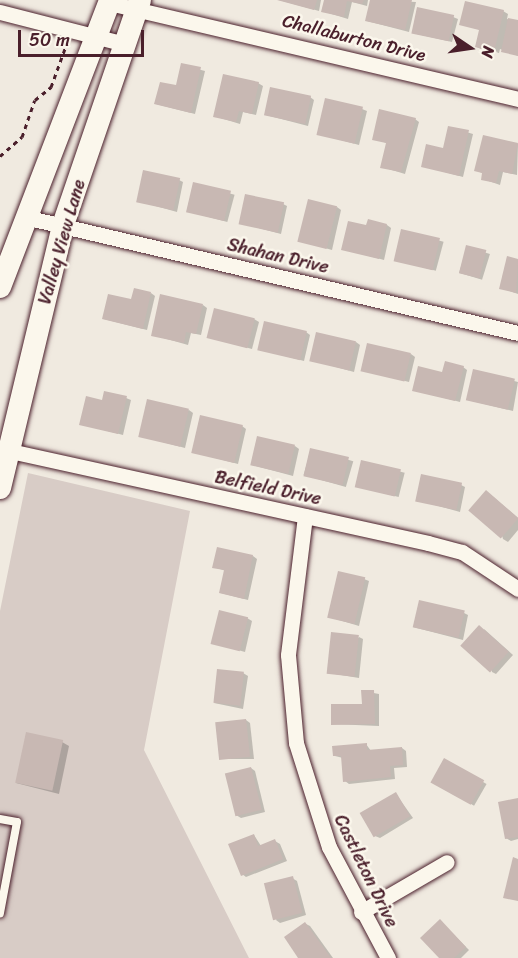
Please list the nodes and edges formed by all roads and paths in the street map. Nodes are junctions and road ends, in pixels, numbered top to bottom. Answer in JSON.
{"nodes":[{"id":1,"x":110,"y":1,"type":"edge"},
{"id":2,"x":139,"y":5,"type":"edge"},
{"id":3,"x":0,"y":12,"type":"edge"},
{"id":4,"x":72,"y":32,"type":"junction"},
{"id":5,"x":95,"y":38,"type":"junction"},
{"id":6,"x":125,"y":44,"type":"junction"},
{"id":7,"x":518,"y":99,"type":"edge"},
{"id":8,"x":0,"y":156,"type":"edge"},
{"id":9,"x":29,"y":218,"type":"junction"},
{"id":10,"x":63,"y":225,"type":"junction"},
{"id":11,"x":0,"y":286,"type":"edge"},
{"id":12,"x":518,"y":333,"type":"edge"},
{"id":13,"x":4,"y":450,"type":"edge"},
{"id":14,"x":0,"y":488,"type":"edge"},
{"id":15,"x":305,"y":516,"type":"junction"},
{"id":16,"x":518,"y":589,"type":"edge"},
{"id":17,"x":0,"y":819,"type":"edge"},
{"id":18,"x":447,"y":862,"type":"dead end"},
{"id":19,"x":362,"y":912,"type":"junction"},
{"id":20,"x":0,"y":913,"type":"edge"},
{"id":21,"x":388,"y":958,"type":"edge"}],
"edges":[{"from":1,"to":2,"type":"street","name":"Challaburton Drive"},
{"from":1,"to":5,"type":"main road","name":"Valley View Lane"},
{"from":2,"to":6,"type":"main road","name":"Valley View Lane"},
{"from":2,"to":7,"type":"street","name":"Challaburton Drive"},
{"from":3,"to":4,"type":"street"},
{"from":4,"to":5,"type":"street"},
{"from":4,"to":8,"type":"path"},
{"from":5,"to":6,"type":"street"},
{"from":5,"to":9,"type":"main road","name":"Valley View Lane"},
{"from":6,"to":10,"type":"main road","name":"Valley View Lane"},
{"from":9,"to":10,"type":"street","name":"Shahan Drive"},
{"from":9,"to":11,"type":"main road","name":"Valley View Lane"},
{"from":10,"to":12,"type":"street","name":"Shahan Drive"},
{"from":10,"to":13,"type":"main road","name":"Valley View Lane"},
{"from":13,"to":14,"type":"main road","name":"Valley View Lane"},
{"from":13,"to":15,"type":"street","name":"Belfield Drive"},
{"from":15,"to":16,"type":"street","name":"Belfield Drive"},
{"from":15,"to":19,"type":"street","name":"Castleton Drive"},
{"from":17,"to":20,"type":"lane"},
{"from":18,"to":19,"type":"street"},
{"from":19,"to":21,"type":"street","name":"Castleton Drive"}]}
